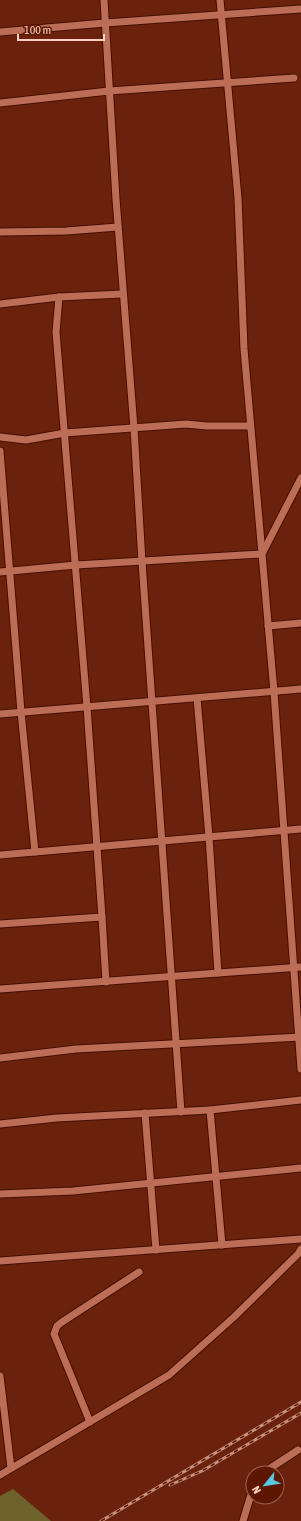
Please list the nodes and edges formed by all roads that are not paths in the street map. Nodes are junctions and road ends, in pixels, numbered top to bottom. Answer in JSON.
{"nodes":[{"id":1,"x":104,"y":0,"type":"edge"},
{"id":2,"x":220,"y":0,"type":"edge"},
{"id":3,"x":301,"y":9,"type":"edge"},
{"id":4,"x":221,"y":15,"type":"junction"},
{"id":5,"x":105,"y":23,"type":"junction"},
{"id":6,"x":0,"y":32,"type":"edge"},
{"id":7,"x":294,"y":78,"type":"dead end"},
{"id":8,"x":228,"y":82,"type":"junction"},
{"id":9,"x":109,"y":91,"type":"junction"},
{"id":10,"x":0,"y":103,"type":"edge"},
{"id":11,"x":118,"y":227,"type":"junction"},
{"id":12,"x":0,"y":232,"type":"edge"},
{"id":13,"x":122,"y":294,"type":"junction"},
{"id":14,"x":59,"y":297,"type":"junction"},
{"id":15,"x":0,"y":304,"type":"edge"},
{"id":16,"x":250,"y":426,"type":"junction"},
{"id":17,"x":134,"y":428,"type":"junction"},
{"id":18,"x":65,"y":433,"type":"junction"},
{"id":19,"x":0,"y":437,"type":"edge"},
{"id":20,"x":0,"y":451,"type":"edge"},
{"id":21,"x":301,"y":478,"type":"edge"},
{"id":22,"x":262,"y":554,"type":"junction"},
{"id":23,"x":142,"y":562,"type":"junction"},
{"id":24,"x":76,"y":565,"type":"junction"},
{"id":25,"x":0,"y":572,"type":"edge"},
{"id":26,"x":11,"y":572,"type":"junction"},
{"id":27,"x":301,"y":623,"type":"edge"},
{"id":28,"x":268,"y":626,"type":"junction"},
{"id":29,"x":301,"y":689,"type":"edge"},
{"id":30,"x":274,"y":692,"type":"junction"},
{"id":31,"x":197,"y":698,"type":"junction"},
{"id":32,"x":151,"y":702,"type":"junction"},
{"id":33,"x":87,"y":707,"type":"junction"},
{"id":34,"x":21,"y":712,"type":"junction"},
{"id":35,"x":0,"y":714,"type":"edge"},
{"id":36,"x":301,"y":829,"type":"edge"},
{"id":37,"x":284,"y":831,"type":"junction"},
{"id":38,"x":209,"y":837,"type":"junction"},
{"id":39,"x":161,"y":841,"type":"junction"},
{"id":40,"x":96,"y":847,"type":"junction"},
{"id":41,"x":35,"y":852,"type":"junction"},
{"id":42,"x":0,"y":855,"type":"edge"},
{"id":43,"x":102,"y":917,"type":"junction"},
{"id":44,"x":0,"y":924,"type":"edge"},
{"id":45,"x":301,"y":967,"type":"edge"},
{"id":46,"x":293,"y":968,"type":"junction"},
{"id":47,"x":218,"y":973,"type":"junction"},
{"id":48,"x":171,"y":976,"type":"junction"},
{"id":49,"x":106,"y":982,"type":"junction"},
{"id":50,"x":0,"y":989,"type":"edge"},
{"id":51,"x":300,"y":1037,"type":"edge"},
{"id":52,"x":177,"y":1044,"type":"junction"},
{"id":53,"x":0,"y":1058,"type":"edge"},
{"id":54,"x":301,"y":1069,"type":"edge"},
{"id":55,"x":301,"y":1100,"type":"edge"},
{"id":56,"x":210,"y":1110,"type":"junction"},
{"id":57,"x":181,"y":1112,"type":"junction"},
{"id":58,"x":145,"y":1113,"type":"junction"},
{"id":59,"x":0,"y":1124,"type":"edge"},
{"id":60,"x":301,"y":1168,"type":"edge"},
{"id":61,"x":216,"y":1176,"type":"junction"},
{"id":62,"x":150,"y":1183,"type":"junction"},
{"id":63,"x":0,"y":1194,"type":"edge"},
{"id":64,"x":301,"y":1239,"type":"edge"},
{"id":65,"x":222,"y":1245,"type":"junction"},
{"id":66,"x":301,"y":1249,"type":"edge"},
{"id":67,"x":156,"y":1250,"type":"junction"},
{"id":68,"x":0,"y":1261,"type":"edge"},
{"id":69,"x":139,"y":1272,"type":"dead end"},
{"id":70,"x":0,"y":1376,"type":"edge"},
{"id":71,"x":1,"y":1394,"type":"edge"},
{"id":72,"x":90,"y":1422,"type":"junction"},
{"id":73,"x":298,"y":1450,"type":"dead end"},
{"id":74,"x":276,"y":1465,"type":"edge"},
{"id":75,"x":11,"y":1468,"type":"junction"},
{"id":76,"x":0,"y":1475,"type":"edge"},
{"id":77,"x":248,"y":1505,"type":"edge"},
{"id":78,"x":243,"y":1521,"type":"edge"}],
"edges":[{"from":1,"to":5,"type":"street"},
{"from":2,"to":4,"type":"street"},
{"from":3,"to":4,"type":"street"},
{"from":4,"to":5,"type":"street"},
{"from":4,"to":8,"type":"street"},
{"from":5,"to":6,"type":"street"},
{"from":5,"to":9,"type":"street"},
{"from":7,"to":8,"type":"street"},
{"from":8,"to":9,"type":"street"},
{"from":8,"to":16,"type":"street"},
{"from":9,"to":10,"type":"street"},
{"from":9,"to":11,"type":"street"},
{"from":11,"to":12,"type":"street"},
{"from":11,"to":13,"type":"street"},
{"from":13,"to":14,"type":"street"},
{"from":13,"to":17,"type":"street"},
{"from":14,"to":15,"type":"street"},
{"from":14,"to":18,"type":"street"},
{"from":16,"to":17,"type":"street"},
{"from":16,"to":22,"type":"street"},
{"from":17,"to":18,"type":"street"},
{"from":17,"to":23,"type":"street"},
{"from":18,"to":19,"type":"street"},
{"from":18,"to":24,"type":"street"},
{"from":20,"to":26,"type":"street"},
{"from":21,"to":22,"type":"street"},
{"from":22,"to":23,"type":"street"},
{"from":22,"to":28,"type":"street"},
{"from":23,"to":24,"type":"street"},
{"from":23,"to":32,"type":"street"},
{"from":24,"to":26,"type":"street"},
{"from":24,"to":33,"type":"street"},
{"from":25,"to":26,"type":"street"},
{"from":26,"to":34,"type":"street"},
{"from":27,"to":28,"type":"street"},
{"from":28,"to":30,"type":"street"},
{"from":29,"to":30,"type":"street"},
{"from":30,"to":31,"type":"street"},
{"from":30,"to":37,"type":"street"},
{"from":31,"to":32,"type":"street"},
{"from":31,"to":38,"type":"street"},
{"from":32,"to":33,"type":"street"},
{"from":32,"to":39,"type":"street"},
{"from":33,"to":34,"type":"street"},
{"from":33,"to":40,"type":"street"},
{"from":34,"to":35,"type":"street"},
{"from":34,"to":41,"type":"street"},
{"from":36,"to":37,"type":"street"},
{"from":37,"to":38,"type":"street"},
{"from":37,"to":46,"type":"street"},
{"from":38,"to":39,"type":"street"},
{"from":38,"to":47,"type":"street"},
{"from":39,"to":40,"type":"street"},
{"from":39,"to":48,"type":"street"},
{"from":40,"to":41,"type":"street"},
{"from":40,"to":43,"type":"street"},
{"from":41,"to":42,"type":"street"},
{"from":43,"to":44,"type":"street"},
{"from":43,"to":49,"type":"street"},
{"from":45,"to":46,"type":"street"},
{"from":46,"to":47,"type":"street"},
{"from":46,"to":51,"type":"street"},
{"from":47,"to":48,"type":"street"},
{"from":48,"to":49,"type":"street"},
{"from":48,"to":52,"type":"street"},
{"from":49,"to":50,"type":"street"},
{"from":51,"to":52,"type":"street"},
{"from":51,"to":54,"type":"street"},
{"from":52,"to":53,"type":"street"},
{"from":52,"to":57,"type":"street"},
{"from":55,"to":56,"type":"street"},
{"from":56,"to":57,"type":"street"},
{"from":56,"to":61,"type":"street"},
{"from":57,"to":58,"type":"street"},
{"from":58,"to":59,"type":"street"},
{"from":58,"to":62,"type":"street"},
{"from":60,"to":61,"type":"street"},
{"from":61,"to":62,"type":"street"},
{"from":61,"to":65,"type":"street"},
{"from":62,"to":63,"type":"street"},
{"from":62,"to":67,"type":"street"},
{"from":64,"to":65,"type":"street"},
{"from":65,"to":67,"type":"street"},
{"from":66,"to":72,"type":"street"},
{"from":67,"to":68,"type":"street"},
{"from":69,"to":72,"type":"street"},
{"from":70,"to":71,"type":"street"},
{"from":71,"to":75,"type":"street"},
{"from":72,"to":75,"type":"street"},
{"from":73,"to":74,"type":"street"},
{"from":75,"to":76,"type":"street"},
{"from":77,"to":78,"type":"street"}]}
